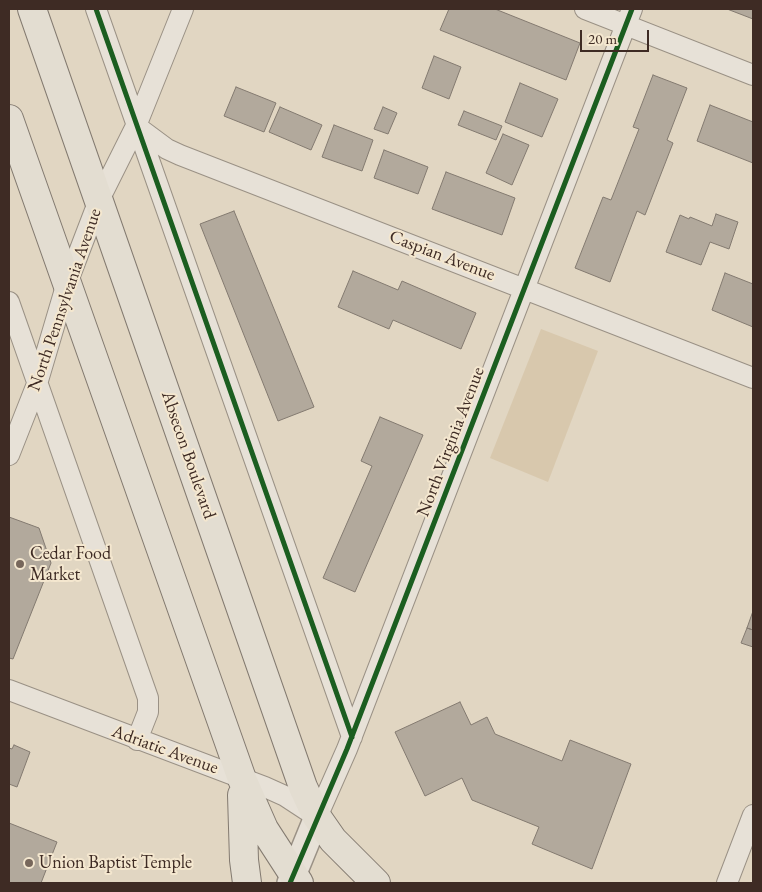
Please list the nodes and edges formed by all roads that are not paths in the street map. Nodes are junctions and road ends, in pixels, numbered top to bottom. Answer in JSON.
{"nodes":[{"id":1,"x":32,"y":9,"type":"edge"},
{"id":2,"x":96,"y":9,"type":"edge"},
{"id":3,"x":183,"y":9,"type":"edge"},
{"id":4,"x":585,"y":9,"type":"edge"},
{"id":5,"x":629,"y":17,"type":"edge"},
{"id":6,"x":753,"y":76,"type":"edge"},
{"id":7,"x":9,"y":119,"type":"edge"},
{"id":8,"x":136,"y":126,"type":"junction"},
{"id":9,"x":99,"y":200,"type":"junction"},
{"id":10,"x":66,"y":286,"type":"junction"},
{"id":11,"x":525,"y":288,"type":"junction"},
{"id":12,"x":9,"y":302,"type":"edge"},
{"id":13,"x":753,"y":378,"type":"edge"},
{"id":14,"x":37,"y":384,"type":"junction"},
{"id":15,"x":9,"y":455,"type":"edge"},
{"id":16,"x":9,"y":690,"type":"edge"},
{"id":17,"x":352,"y":737,"type":"junction"},
{"id":18,"x":137,"y":740,"type":"junction"},
{"id":19,"x":242,"y":779,"type":"junction"},
{"id":20,"x":753,"y":815,"type":"edge"},
{"id":21,"x":317,"y":817,"type":"junction"},
{"id":22,"x":294,"y":881,"type":"edge"},
{"id":23,"x":247,"y":883,"type":"edge"},
{"id":24,"x":376,"y":883,"type":"edge"},
{"id":25,"x":727,"y":883,"type":"edge"}],
"edges":[{"from":1,"to":9,"type":"highway","name":"Absecon Boulevard"},
{"from":2,"to":8,"type":"street"},
{"from":3,"to":8,"type":"street","name":"North Pennsylvania Avenue"},
{"from":4,"to":5,"type":"street"},
{"from":5,"to":6,"type":"street"},
{"from":5,"to":11,"type":"street","name":"North Virginia Avenue"},
{"from":7,"to":10,"type":"highway"},
{"from":8,"to":9,"type":"street","name":"North Pennsylvania Avenue"},
{"from":8,"to":11,"type":"street","name":"Caspian Avenue"},
{"from":8,"to":17,"type":"street"},
{"from":9,"to":10,"type":"street","name":"North Pennsylvania Avenue"},
{"from":9,"to":21,"type":"highway","name":"Absecon Boulevard"},
{"from":10,"to":14,"type":"street","name":"North Pennsylvania Avenue"},
{"from":10,"to":19,"type":"highway"},
{"from":11,"to":13,"type":"street","name":"Caspian Avenue"},
{"from":11,"to":17,"type":"street","name":"North Virginia Avenue"},
{"from":12,"to":14,"type":"street"},
{"from":14,"to":15,"type":"street","name":"North Pennsylvania Avenue"},
{"from":14,"to":18,"type":"street"},
{"from":16,"to":18,"type":"street","name":"Adriatic Avenue"},
{"from":17,"to":21,"type":"street","name":"North Virginia Avenue"},
{"from":18,"to":19,"type":"street","name":"Adriatic Avenue"},
{"from":19,"to":21,"type":"street","name":"Adriatic Avenue"},
{"from":19,"to":22,"type":"highway"},
{"from":19,"to":23,"type":"highway"},
{"from":20,"to":25,"type":"street"},
{"from":21,"to":22,"type":"street","name":"North Virginia Avenue"},
{"from":21,"to":24,"type":"highway","name":"Absecon Boulevard"}]}
